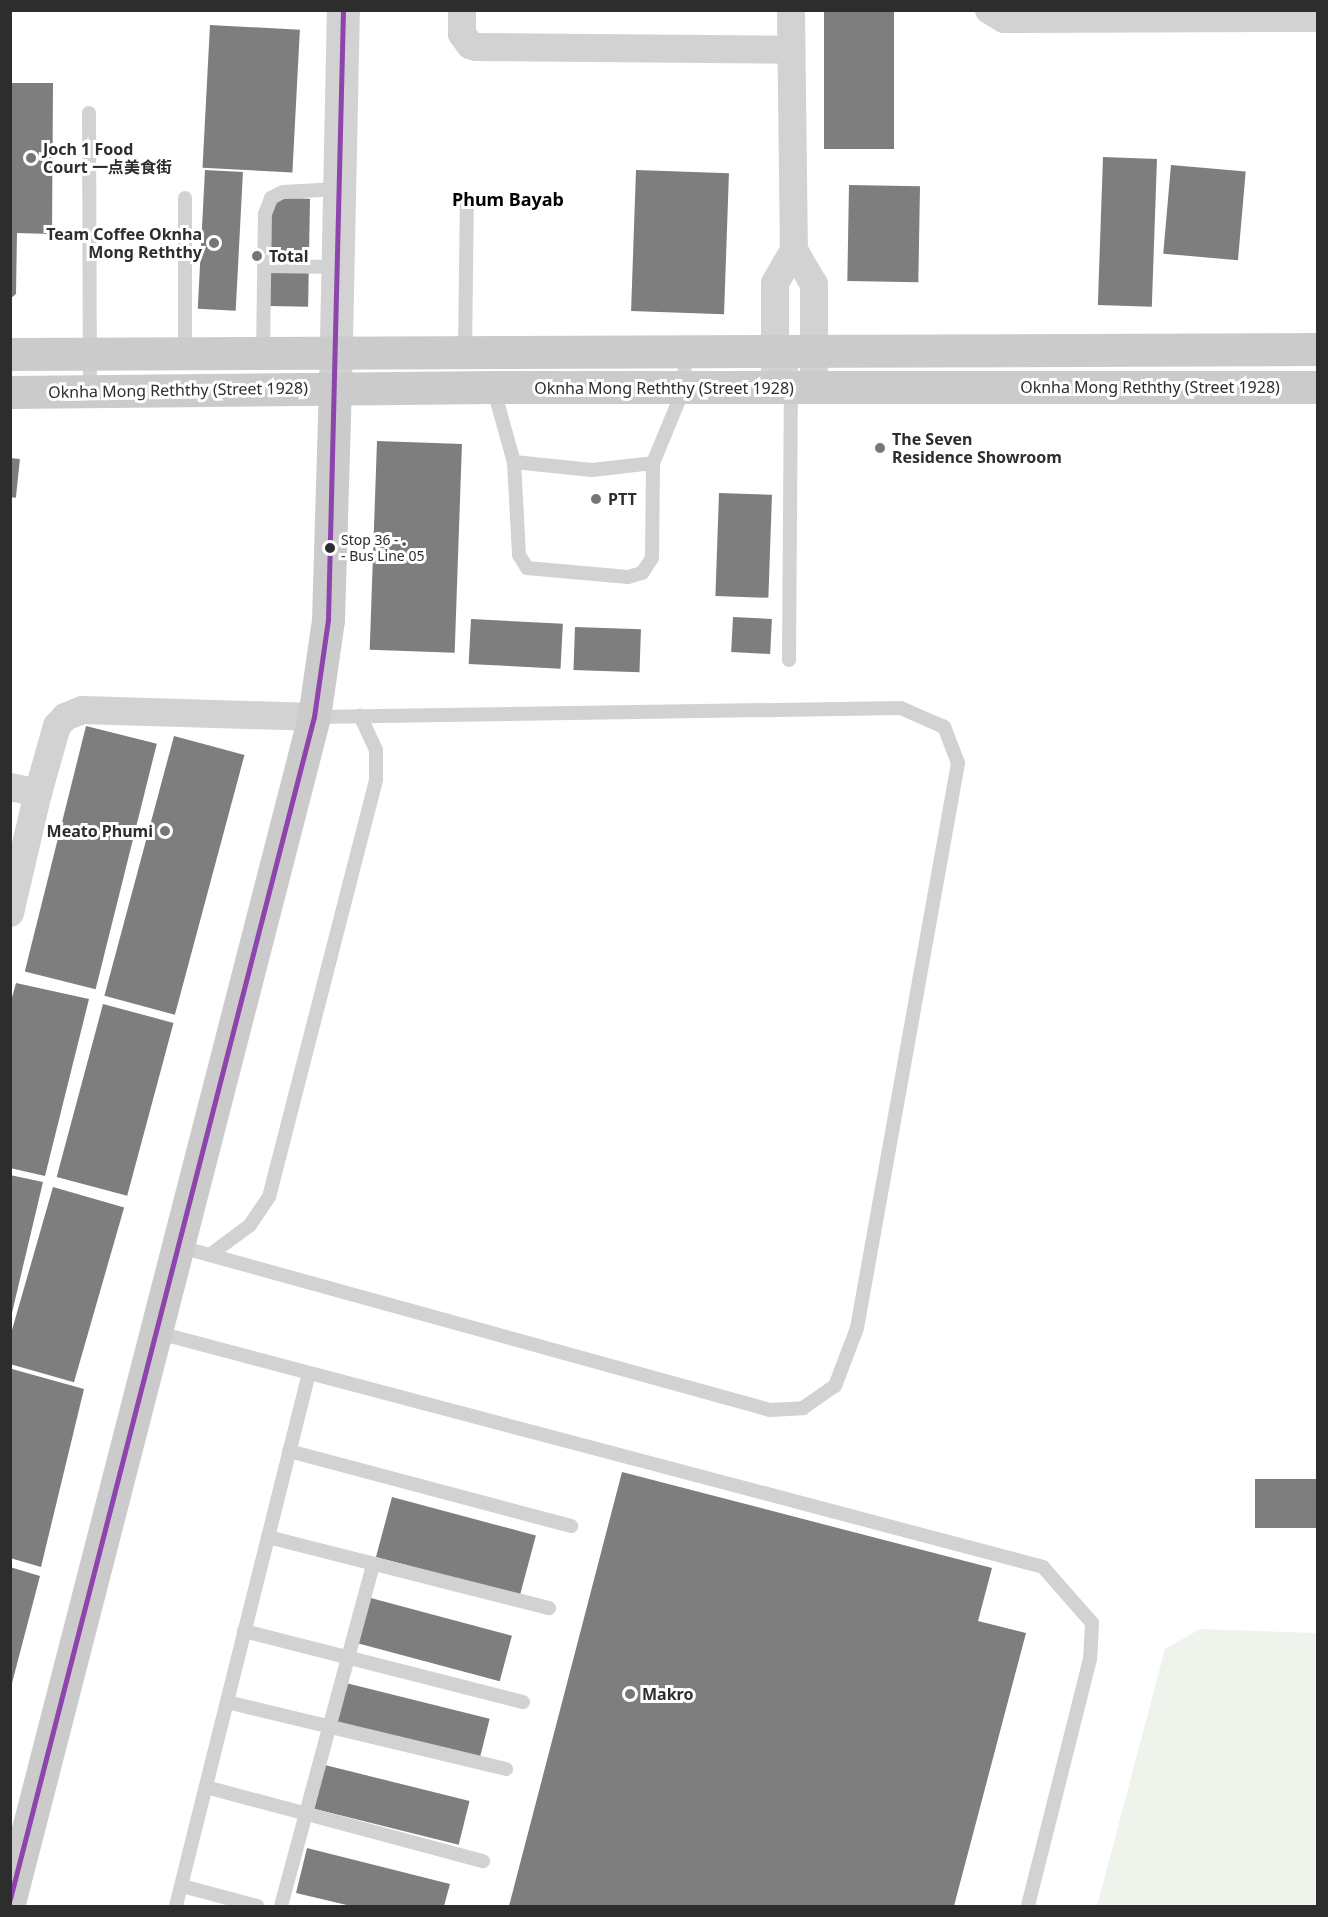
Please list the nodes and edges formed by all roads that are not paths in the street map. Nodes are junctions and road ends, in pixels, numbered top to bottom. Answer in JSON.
{"nodes":[{"id":1,"x":343,"y":10,"type":"edge"},
{"id":2,"x":462,"y":10,"type":"edge"},
{"id":3,"x":791,"y":10,"type":"edge"},
{"id":4,"x":990,"y":10,"type":"edge"},
{"id":5,"x":1317,"y":18,"type":"edge"},
{"id":6,"x":791,"y":50,"type":"junction"},
{"id":7,"x":89,"y":113,"type":"dead end"},
{"id":8,"x":340,"y":189,"type":"junction"},
{"id":9,"x":185,"y":198,"type":"dead end"},
{"id":10,"x":467,"y":200,"type":"dead end"},
{"id":11,"x":794,"y":250,"type":"junction"},
{"id":12,"x":265,"y":266,"type":"junction"},
{"id":13,"x":337,"y":267,"type":"junction"},
{"id":14,"x":1307,"y":349,"type":"edge"},
{"id":15,"x":685,"y":351,"type":"junction"},
{"id":16,"x":793,"y":351,"type":"junction"},
{"id":17,"x":336,"y":353,"type":"junction"},
{"id":18,"x":465,"y":353,"type":"junction"},
{"id":19,"x":10,"y":354,"type":"edge"},
{"id":20,"x":90,"y":354,"type":"junction"},
{"id":21,"x":185,"y":354,"type":"junction"},
{"id":22,"x":263,"y":354,"type":"junction"},
{"id":23,"x":493,"y":387,"type":"junction"},
{"id":24,"x":1307,"y":387,"type":"edge"},
{"id":25,"x":334,"y":388,"type":"junction"},
{"id":26,"x":684,"y":388,"type":"junction"},
{"id":27,"x":793,"y":388,"type":"junction"},
{"id":28,"x":10,"y":392,"type":"edge"},
{"id":29,"x":90,"y":392,"type":"junction"},
{"id":30,"x":514,"y":462,"type":"junction"},
{"id":31,"x":653,"y":463,"type":"junction"},
{"id":32,"x":789,"y":660,"type":"dead end"},
{"id":33,"x":360,"y":716,"type":"junction"},
{"id":34,"x":314,"y":717,"type":"junction"},
{"id":35,"x":10,"y":787,"type":"edge"},
{"id":36,"x":38,"y":793,"type":"junction"},
{"id":37,"x":10,"y":913,"type":"edge"},
{"id":38,"x":177,"y":1246,"type":"junction"},
{"id":39,"x":211,"y":1254,"type":"junction"},
{"id":40,"x":155,"y":1332,"type":"junction"},
{"id":41,"x":309,"y":1372,"type":"junction"},
{"id":42,"x":289,"y":1451,"type":"junction"},
{"id":43,"x":571,"y":1526,"type":"dead end"},
{"id":44,"x":268,"y":1537,"type":"junction"},
{"id":45,"x":373,"y":1563,"type":"junction"},
{"id":46,"x":549,"y":1608,"type":"dead end"},
{"id":47,"x":244,"y":1631,"type":"junction"},
{"id":48,"x":347,"y":1658,"type":"junction"},
{"id":49,"x":227,"y":1702,"type":"junction"},
{"id":50,"x":523,"y":1702,"type":"dead end"},
{"id":51,"x":329,"y":1726,"type":"junction"},
{"id":52,"x":506,"y":1769,"type":"dead end"},
{"id":53,"x":206,"y":1787,"type":"junction"},
{"id":54,"x":307,"y":1814,"type":"junction"},
{"id":55,"x":483,"y":1861,"type":"dead end"},
{"id":56,"x":182,"y":1886,"type":"junction"},
{"id":57,"x":10,"y":1899,"type":"edge"},
{"id":58,"x":176,"y":1906,"type":"edge"},
{"id":59,"x":257,"y":1906,"type":"edge"},
{"id":60,"x":281,"y":1906,"type":"edge"},
{"id":61,"x":1028,"y":1906,"type":"edge"}],
"edges":[{"from":1,"to":8,"type":"street"},
{"from":2,"to":6,"type":"street"},
{"from":3,"to":6,"type":"street"},
{"from":4,"to":5,"type":"street"},
{"from":6,"to":11,"type":"street"},
{"from":7,"to":20,"type":"lane"},
{"from":8,"to":12,"type":"lane"},
{"from":8,"to":13,"type":"street"},
{"from":9,"to":21,"type":"lane"},
{"from":10,"to":18,"type":"lane"},
{"from":11,"to":16,"type":"street"},
{"from":11,"to":16,"type":"street"},
{"from":12,"to":13,"type":"lane"},
{"from":12,"to":22,"type":"lane"},
{"from":13,"to":17,"type":"street"},
{"from":14,"to":16,"type":"main road"},
{"from":14,"to":24,"type":"main road"},
{"from":15,"to":16,"type":"main road"},
{"from":15,"to":18,"type":"main road"},
{"from":15,"to":26,"type":"lane"},
{"from":16,"to":27,"type":"street"},
{"from":16,"to":27,"type":"street"},
{"from":17,"to":18,"type":"main road"},
{"from":17,"to":22,"type":"main road"},
{"from":17,"to":25,"type":"street"},
{"from":19,"to":20,"type":"main road"},
{"from":20,"to":21,"type":"main road"},
{"from":20,"to":29,"type":"lane"},
{"from":21,"to":22,"type":"main road"},
{"from":23,"to":25,"type":"main road","name":"Oknha Mong Reththy (Street 1928)"},
{"from":23,"to":26,"type":"main road","name":"Oknha Mong Reththy (Street 1928)"},
{"from":23,"to":30,"type":"lane"},
{"from":24,"to":27,"type":"main road","name":"Oknha Mong Reththy (Street 1928)"},
{"from":25,"to":29,"type":"main road","name":"Oknha Mong Reththy (Street 1928)"},
{"from":25,"to":34,"type":"main road"},
{"from":26,"to":27,"type":"main road","name":"Oknha Mong Reththy (Street 1928)"},
{"from":26,"to":31,"type":"lane"},
{"from":27,"to":32,"type":"lane"},
{"from":28,"to":29,"type":"main road","name":"Oknha Mong Reththy (Street 1928)"},
{"from":30,"to":31,"type":"lane"},
{"from":30,"to":31,"type":"lane"},
{"from":33,"to":34,"type":"lane"},
{"from":33,"to":39,"type":"lane"},
{"from":33,"to":39,"type":"lane"},
{"from":34,"to":36,"type":"street"},
{"from":34,"to":38,"type":"main road"},
{"from":35,"to":36,"type":"street"},
{"from":36,"to":37,"type":"street"},
{"from":38,"to":39,"type":"lane"},
{"from":38,"to":40,"type":"main road"},
{"from":40,"to":41,"type":"lane"},
{"from":40,"to":57,"type":"main road"},
{"from":41,"to":42,"type":"lane"},
{"from":41,"to":61,"type":"lane"},
{"from":42,"to":43,"type":"lane"},
{"from":42,"to":44,"type":"lane"},
{"from":44,"to":45,"type":"lane"},
{"from":44,"to":47,"type":"lane"},
{"from":45,"to":46,"type":"lane"},
{"from":45,"to":48,"type":"lane"},
{"from":47,"to":48,"type":"lane"},
{"from":47,"to":49,"type":"lane"},
{"from":48,"to":50,"type":"lane"},
{"from":48,"to":51,"type":"lane"},
{"from":49,"to":51,"type":"lane"},
{"from":49,"to":53,"type":"lane"},
{"from":51,"to":52,"type":"lane"},
{"from":51,"to":54,"type":"lane"},
{"from":53,"to":54,"type":"lane"},
{"from":53,"to":56,"type":"lane"},
{"from":54,"to":55,"type":"lane"},
{"from":54,"to":60,"type":"lane"},
{"from":56,"to":58,"type":"lane"},
{"from":56,"to":59,"type":"lane"}]}
